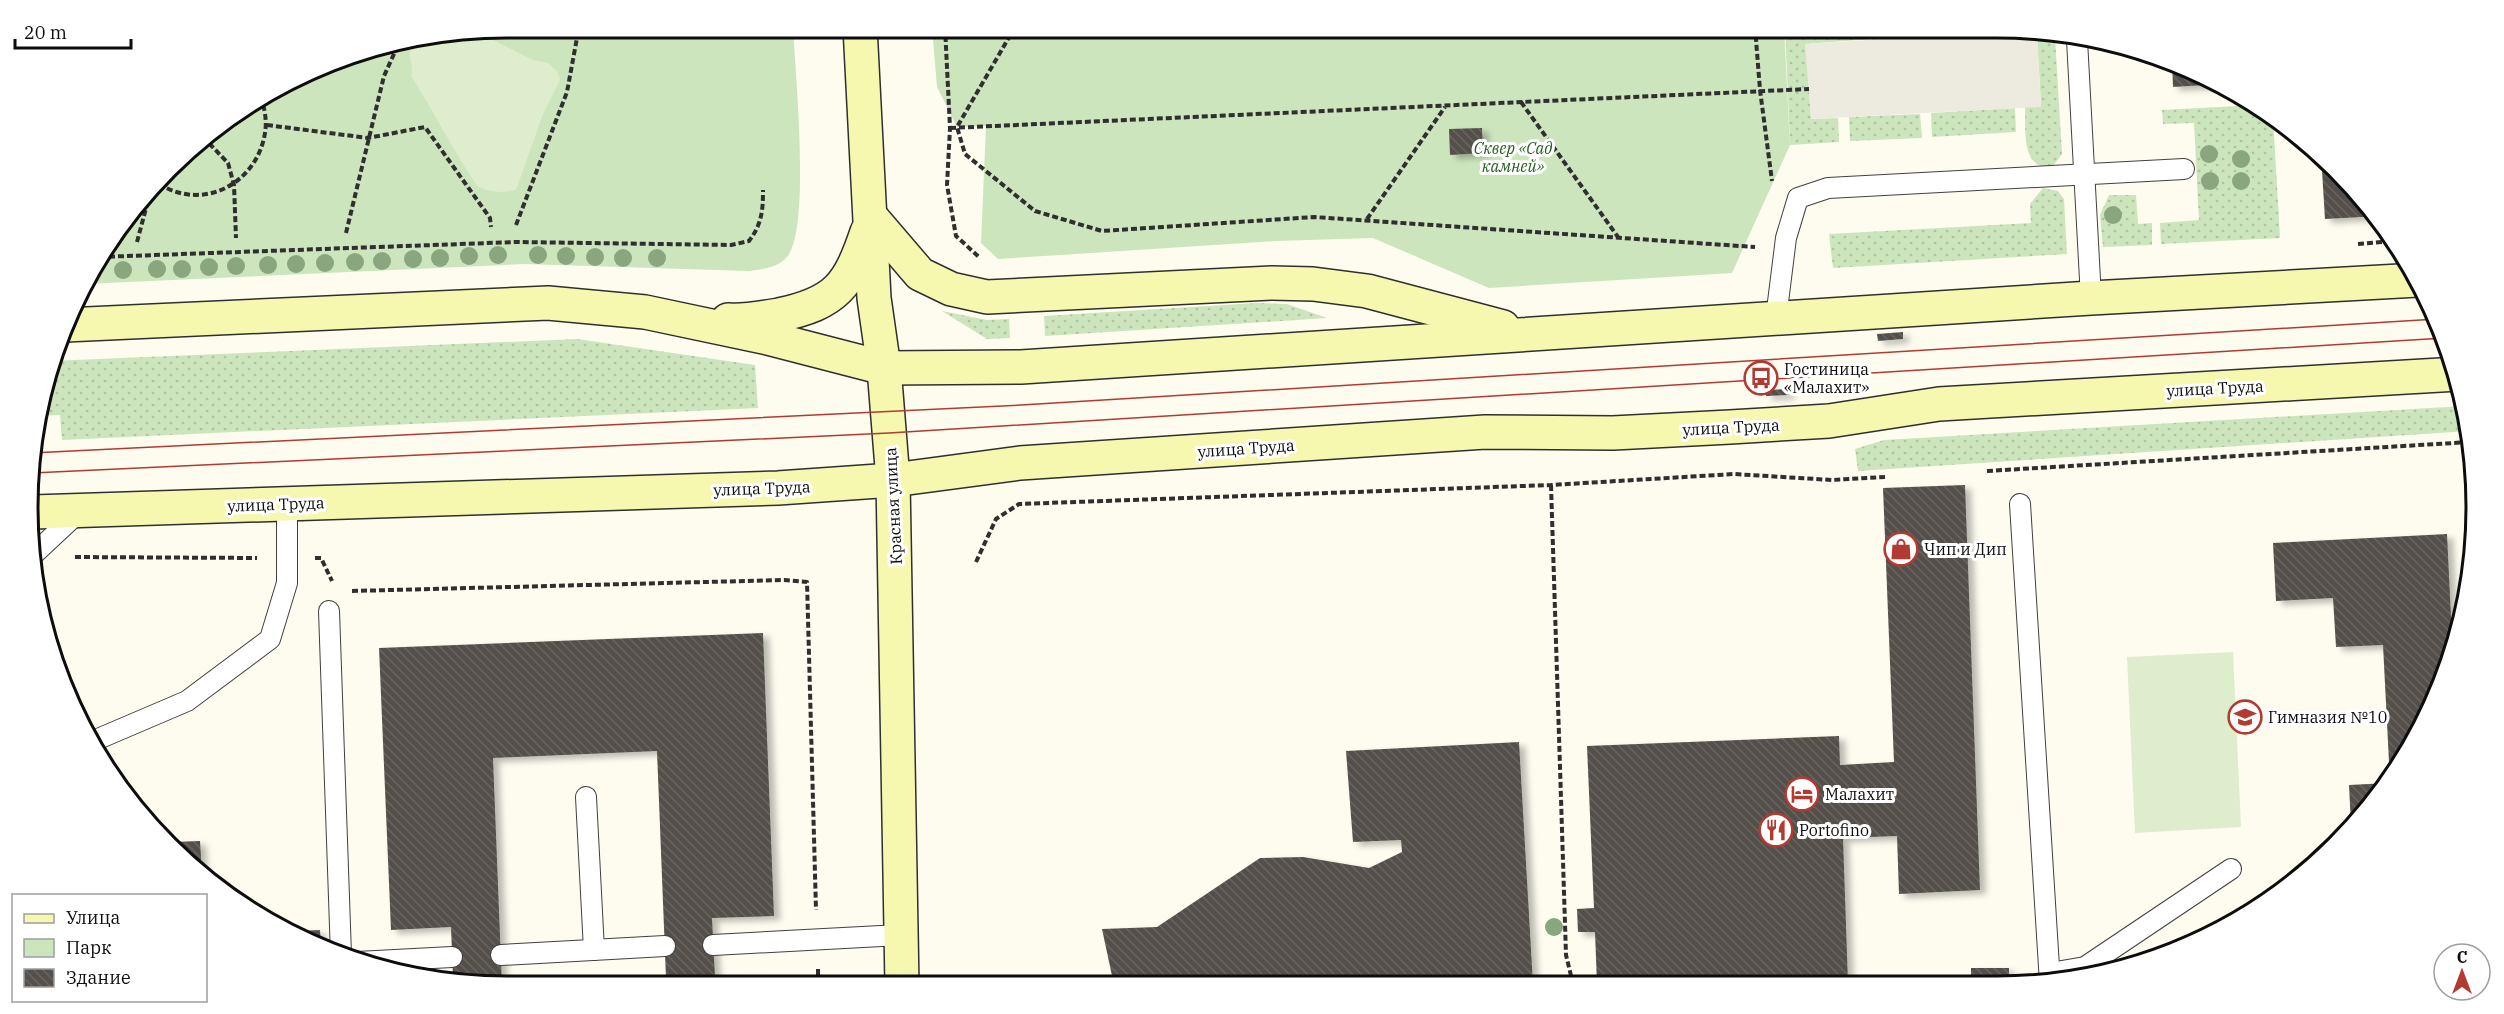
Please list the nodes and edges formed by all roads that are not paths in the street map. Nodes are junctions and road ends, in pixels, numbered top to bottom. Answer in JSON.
{"nodes":[{"id":1,"x":861,"y":38,"type":"edge"},
{"id":2,"x":2077,"y":45,"type":"edge"},
{"id":3,"x":2184,"y":169,"type":"dead end"},
{"id":4,"x":2084,"y":176,"type":"junction"},
{"id":5,"x":872,"y":219,"type":"junction"},
{"id":6,"x":2408,"y":281,"type":"edge"},
{"id":7,"x":2091,"y":298,"type":"junction"},
{"id":8,"x":645,"y":312,"type":"junction"},
{"id":9,"x":1776,"y":318,"type":"junction"},
{"id":10,"x":74,"y":325,"type":"edge"},
{"id":11,"x":1528,"y":334,"type":"junction"},
{"id":12,"x":884,"y":368,"type":"junction"},
{"id":13,"x":2448,"y":376,"type":"edge"},
{"id":14,"x":893,"y":480,"type":"junction"},
{"id":15,"x":287,"y":503,"type":"junction"},
{"id":16,"x":2020,"y":504,"type":"dead end"},
{"id":17,"x":81,"y":510,"type":"junction"},
{"id":18,"x":38,"y":512,"type":"edge"},
{"id":19,"x":40,"y":548,"type":"edge"},
{"id":20,"x":329,"y":611,"type":"dead end"},
{"id":21,"x":98,"y":739,"type":"edge"},
{"id":22,"x":586,"y":797,"type":"dead end"},
{"id":23,"x":2231,"y":869,"type":"dead end"},
{"id":24,"x":900,"y":935,"type":"junction"},
{"id":25,"x":713,"y":945,"type":"dead end"},
{"id":26,"x":341,"y":946,"type":"edge"},
{"id":27,"x":665,"y":946,"type":"dead end"},
{"id":28,"x":594,"y":950,"type":"junction"},
{"id":29,"x":501,"y":956,"type":"dead end"},
{"id":30,"x":452,"y":957,"type":"dead end"},
{"id":31,"x":384,"y":961,"type":"edge"},
{"id":32,"x":2081,"y":968,"type":"edge"},
{"id":33,"x":2050,"y":973,"type":"edge"},
{"id":34,"x":902,"y":976,"type":"edge"}],
"edges":[{"from":1,"to":5,"type":"main road","name":"Красная улица"},
{"from":2,"to":4,"type":"lane"},
{"from":3,"to":4,"type":"lane"},
{"from":4,"to":7,"type":"lane"},
{"from":4,"to":9,"type":"lane"},
{"from":5,"to":8,"type":"main road"},
{"from":5,"to":11,"type":"main road"},
{"from":5,"to":12,"type":"main road","name":"Красная улица"},
{"from":6,"to":7,"type":"main road"},
{"from":7,"to":9,"type":"main road"},
{"from":8,"to":10,"type":"main road"},
{"from":8,"to":12,"type":"main road"},
{"from":9,"to":11,"type":"main road"},
{"from":11,"to":12,"type":"main road"},
{"from":12,"to":14,"type":"main road","name":"Красная улица"},
{"from":13,"to":14,"type":"main road","name":"улица Труда"},
{"from":14,"to":15,"type":"main road","name":"улица Труда"},
{"from":14,"to":24,"type":"main road","name":"Красная улица"},
{"from":15,"to":17,"type":"main road","name":"улица Труда"},
{"from":15,"to":21,"type":"lane"},
{"from":16,"to":33,"type":"lane"},
{"from":17,"to":18,"type":"main road","name":"улица Труда"},
{"from":17,"to":19,"type":"lane"},
{"from":20,"to":26,"type":"lane"},
{"from":22,"to":28,"type":"lane"},
{"from":23,"to":32,"type":"lane"},
{"from":24,"to":25,"type":"lane"},
{"from":24,"to":34,"type":"main road","name":"Красная улица"},
{"from":27,"to":28,"type":"lane"},
{"from":28,"to":29,"type":"lane"},
{"from":30,"to":31,"type":"lane"}]}
